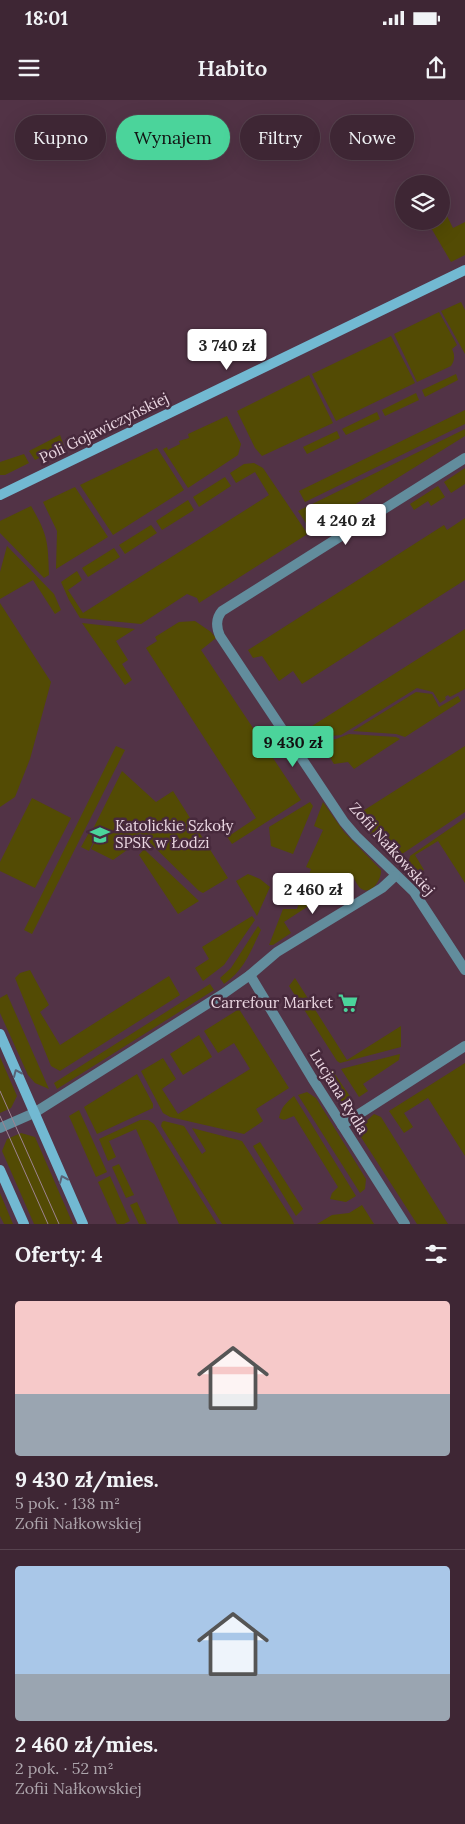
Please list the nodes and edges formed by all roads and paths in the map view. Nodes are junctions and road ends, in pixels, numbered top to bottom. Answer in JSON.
{"nodes":[{"id":1,"x":465,"y":270,"type":"edge"},
{"id":2,"x":465,"y":458,"type":"edge"},
{"id":3,"x":0,"y":495,"type":"edge"},
{"id":4,"x":395,"y":876,"type":"dead end"},
{"id":5,"x":465,"y":970,"type":"edge"},
{"id":6,"x":250,"y":975,"type":"junction"},
{"id":7,"x":0,"y":1034,"type":"edge"},
{"id":8,"x":465,"y":1046,"type":"edge"},
{"id":9,"x":34,"y":1113,"type":"junction"},
{"id":10,"x":342,"y":1125,"type":"junction"},
{"id":11,"x":0,"y":1128,"type":"edge"},
{"id":12,"x":0,"y":1170,"type":"edge"},
{"id":13,"x":24,"y":1224,"type":"edge"},
{"id":14,"x":83,"y":1224,"type":"edge"},
{"id":15,"x":405,"y":1224,"type":"edge"}],
"edges":[{"from":1,"to":3,"type":"street","name":"Poli Gojawiczyńskiej"},
{"from":2,"to":5,"type":"street","name":"Zofii Nałkowskiej"},
{"from":4,"to":6,"type":"street","name":"Zofii Nałkowskiej"},
{"from":6,"to":9,"type":"street","name":"Zofii Nałkowskiej"},
{"from":6,"to":10,"type":"street","name":"Lucjana Rydla"},
{"from":9,"to":7,"type":"street","one_way":true},
{"from":8,"to":10,"type":"street"},
{"from":9,"to":11,"type":"street","name":"Zofii Nałkowskiej"},
{"from":14,"to":9,"type":"street","one_way":true},
{"from":10,"to":15,"type":"street","name":"Lucjana Rydla"},
{"from":12,"to":13,"type":"street"}]}
